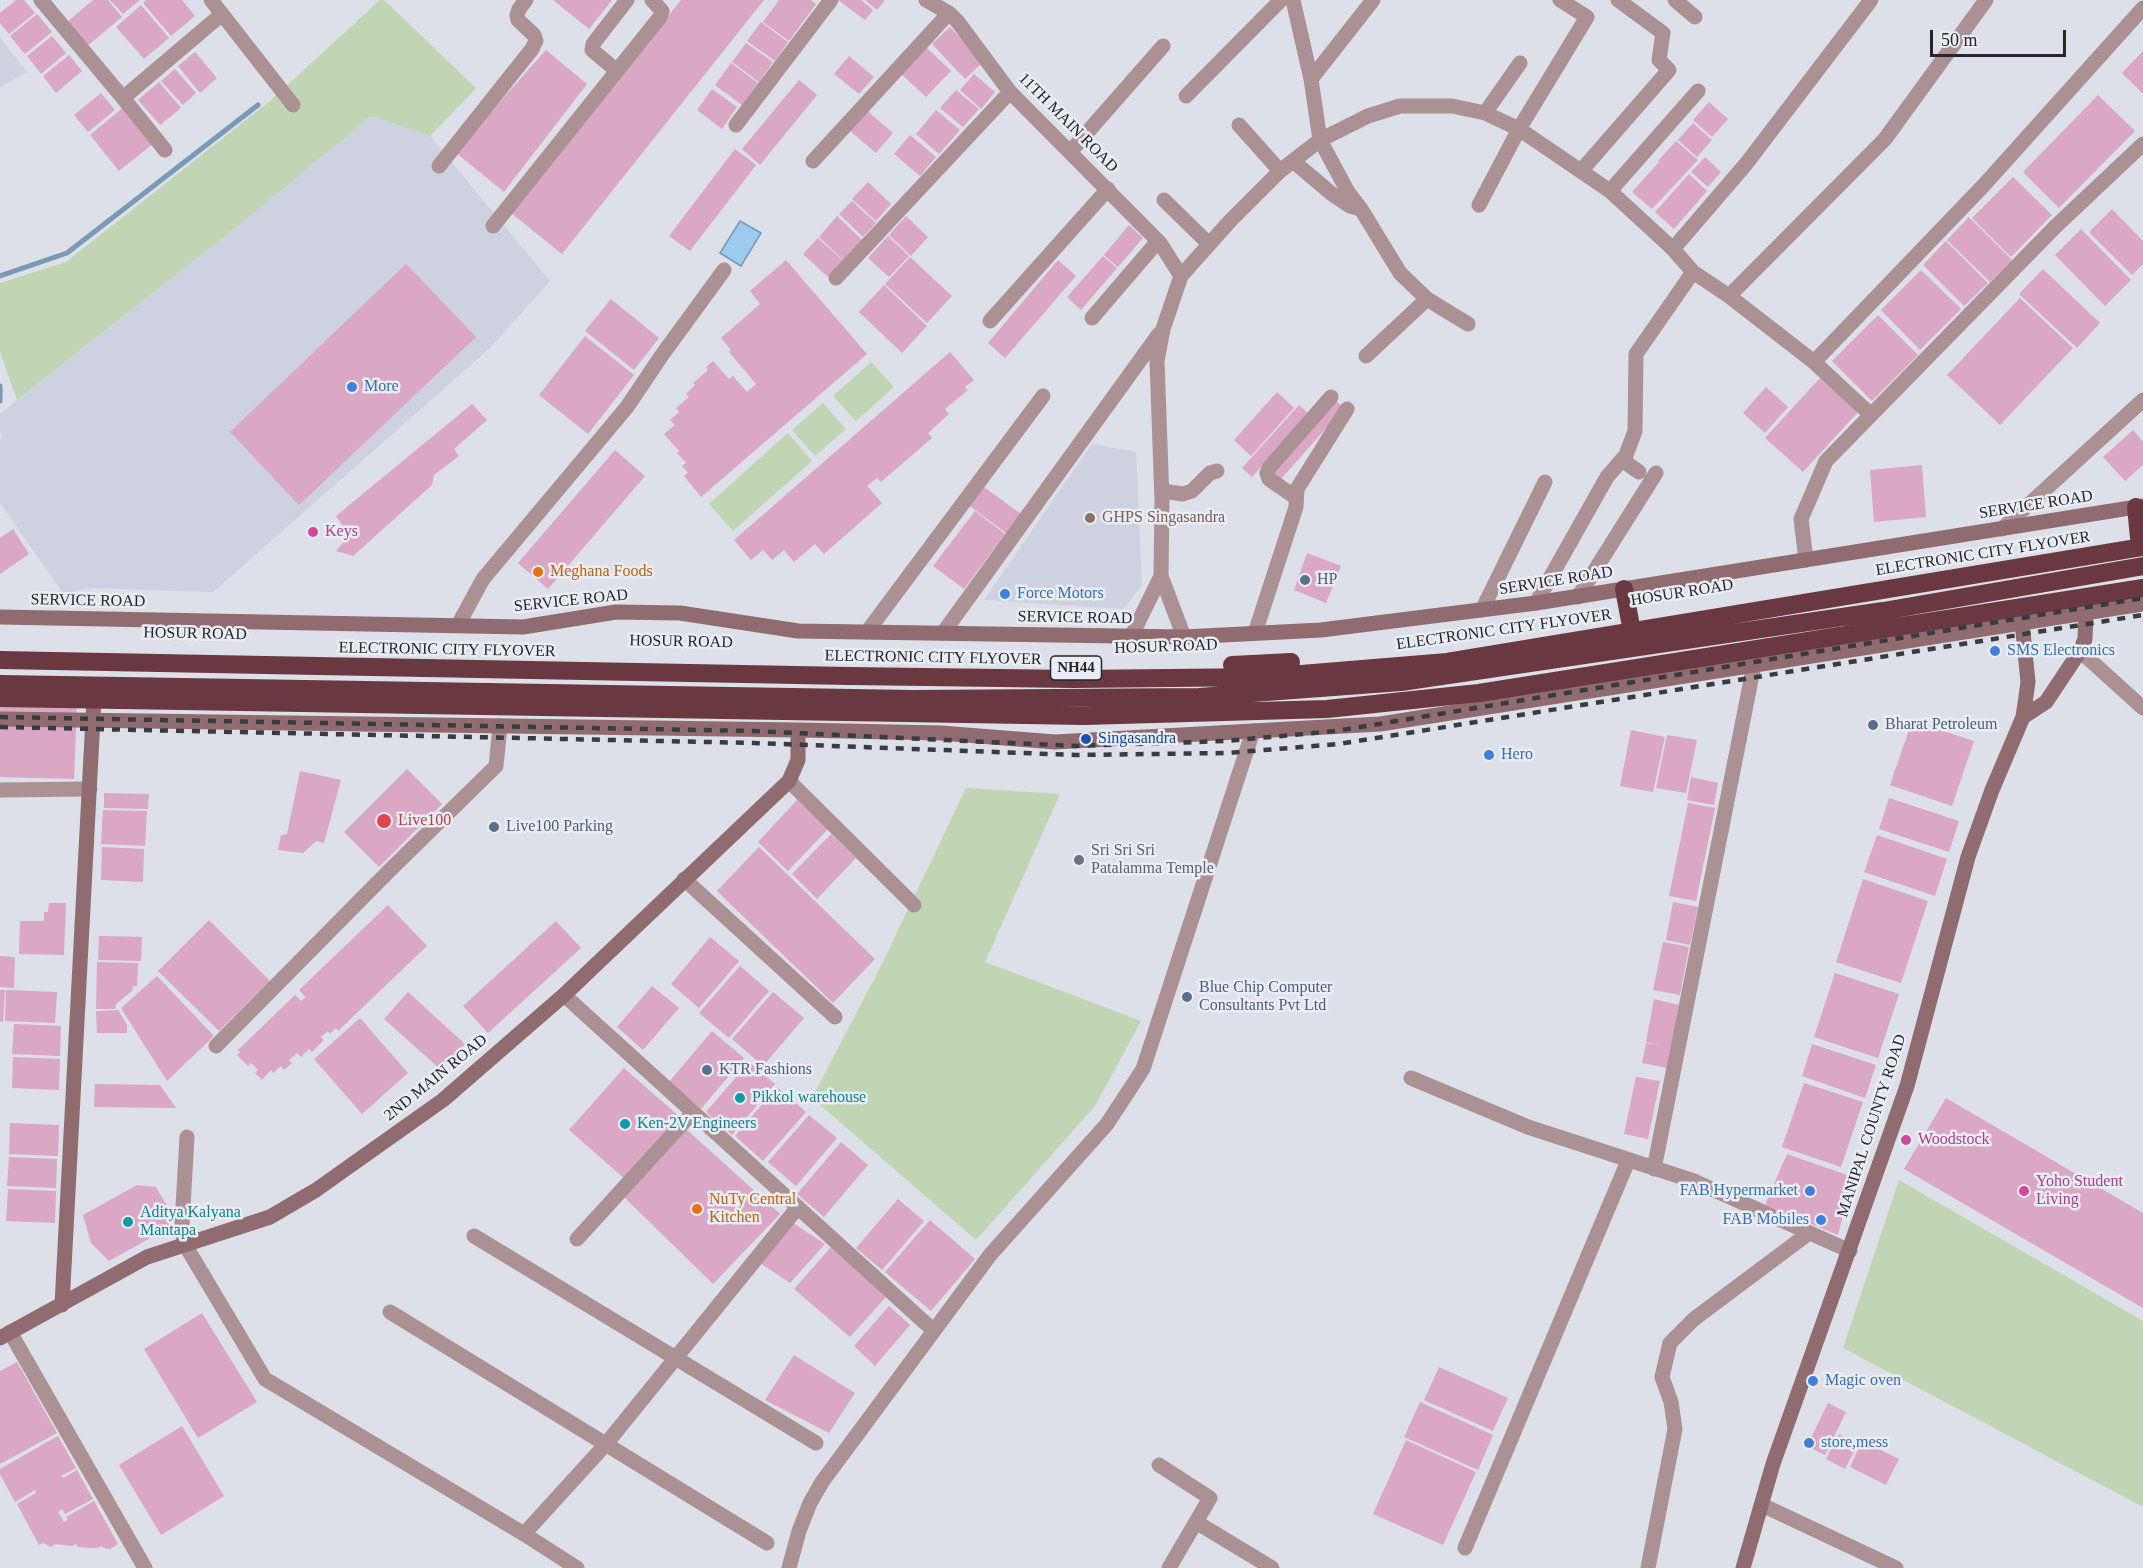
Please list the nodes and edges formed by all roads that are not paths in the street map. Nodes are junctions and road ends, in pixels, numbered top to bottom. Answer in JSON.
{"nodes":[{"id":1,"x":41,"y":0,"type":"edge"},
{"id":2,"x":211,"y":0,"type":"edge"},
{"id":3,"x":526,"y":0,"type":"edge"},
{"id":4,"x":627,"y":0,"type":"edge"},
{"id":5,"x":652,"y":0,"type":"edge"},
{"id":6,"x":831,"y":0,"type":"edge"},
{"id":7,"x":926,"y":0,"type":"edge"},
{"id":8,"x":1281,"y":0,"type":"edge"},
{"id":9,"x":1293,"y":0,"type":"edge"},
{"id":10,"x":1373,"y":0,"type":"edge"},
{"id":11,"x":1560,"y":0,"type":"edge"},
{"id":12,"x":1618,"y":0,"type":"edge"},
{"id":13,"x":1675,"y":0,"type":"edge"},
{"id":14,"x":1871,"y":0,"type":"edge"},
{"id":15,"x":1986,"y":0,"type":"edge"},
{"id":16,"x":2143,"y":9,"type":"edge"},
{"id":17,"x":948,"y":13,"type":"junction"},
{"id":18,"x":222,"y":14,"type":"junction"},
{"id":19,"x":1695,"y":17,"type":"dead end"},
{"id":20,"x":1163,"y":46,"type":"dead end"},
{"id":21,"x":1520,"y":63,"type":"dead end"},
{"id":22,"x":617,"y":71,"type":"junction"},
{"id":23,"x":1311,"y":79,"type":"junction"},
{"id":24,"x":1698,"y":91,"type":"dead end"},
{"id":25,"x":1010,"y":93,"type":"junction"},
{"id":26,"x":1186,"y":96,"type":"dead end"},
{"id":27,"x":123,"y":98,"type":"junction"},
{"id":28,"x":293,"y":105,"type":"dead end"},
{"id":29,"x":1485,"y":113,"type":"junction"},
{"id":30,"x":736,"y":125,"type":"dead end"},
{"id":31,"x":1239,"y":125,"type":"dead end"},
{"id":32,"x":1519,"y":129,"type":"junction"},
{"id":33,"x":1320,"y":140,"type":"junction"},
{"id":34,"x":2143,"y":144,"type":"edge"},
{"id":35,"x":165,"y":150,"type":"dead end"},
{"id":36,"x":1070,"y":152,"type":"junction"},
{"id":37,"x":813,"y":161,"type":"dead end"},
{"id":38,"x":1293,"y":161,"type":"junction"},
{"id":39,"x":439,"y":166,"type":"dead end"},
{"id":40,"x":1280,"y":171,"type":"junction"},
{"id":41,"x":1581,"y":171,"type":"junction"},
{"id":42,"x":1108,"y":189,"type":"junction"},
{"id":43,"x":1610,"y":191,"type":"junction"},
{"id":44,"x":1164,"y":200,"type":"dead end"},
{"id":45,"x":1479,"y":205,"type":"dead end"},
{"id":46,"x":1361,"y":208,"type":"junction"},
{"id":47,"x":493,"y":226,"type":"dead end"},
{"id":48,"x":1158,"y":241,"type":"junction"},
{"id":49,"x":1209,"y":244,"type":"junction"},
{"id":50,"x":1672,"y":249,"type":"junction"},
{"id":51,"x":724,"y":270,"type":"dead end"},
{"id":52,"x":1693,"y":272,"type":"junction"},
{"id":53,"x":1181,"y":276,"type":"junction"},
{"id":54,"x":836,"y":278,"type":"dead end"},
{"id":55,"x":1729,"y":296,"type":"junction"},
{"id":56,"x":1427,"y":299,"type":"junction"},
{"id":57,"x":1092,"y":318,"type":"dead end"},
{"id":58,"x":990,"y":321,"type":"dead end"},
{"id":59,"x":1468,"y":324,"type":"dead end"},
{"id":60,"x":1163,"y":329,"type":"junction"},
{"id":61,"x":1365,"y":356,"type":"dead end"},
{"id":62,"x":1814,"y":362,"type":"junction"},
{"id":63,"x":1043,"y":396,"type":"dead end"},
{"id":64,"x":1331,"y":397,"type":"dead end"},
{"id":65,"x":2143,"y":400,"type":"edge"},
{"id":66,"x":1347,"y":409,"type":"dead end"},
{"id":67,"x":1871,"y":415,"type":"junction"},
{"id":68,"x":1622,"y":460,"type":"junction"},
{"id":69,"x":1217,"y":471,"type":"dead end"},
{"id":70,"x":1639,"y":472,"type":"dead end"},
{"id":71,"x":1656,"y":473,"type":"dead end"},
{"id":72,"x":1545,"y":482,"type":"dead end"},
{"id":73,"x":1162,"y":491,"type":"junction"},
{"id":74,"x":1295,"y":497,"type":"junction"},
{"id":75,"x":2140,"y":506,"type":"edge"},
{"id":76,"x":2002,"y":529,"type":"junction"},
{"id":77,"x":2142,"y":541,"type":"edge"},
{"id":78,"x":1806,"y":560,"type":"junction"},
{"id":79,"x":2143,"y":566,"type":"edge"},
{"id":80,"x":1161,"y":576,"type":"junction"},
{"id":81,"x":2143,"y":588,"type":"edge"},
{"id":82,"x":1624,"y":589,"type":"junction"},
{"id":83,"x":1578,"y":597,"type":"junction"},
{"id":84,"x":1536,"y":603,"type":"junction"},
{"id":85,"x":2143,"y":604,"type":"edge"},
{"id":86,"x":1482,"y":610,"type":"junction"},
{"id":87,"x":2086,"y":613,"type":"junction"},
{"id":88,"x":2022,"y":615,"type":"junction"},
{"id":89,"x":0,"y":618,"type":"edge"},
{"id":90,"x":1630,"y":621,"type":"junction"},
{"id":91,"x":458,"y":625,"type":"junction"},
{"id":92,"x":867,"y":632,"type":"junction"},
{"id":93,"x":943,"y":633,"type":"junction"},
{"id":94,"x":1255,"y":633,"type":"junction"},
{"id":95,"x":1131,"y":637,"type":"junction"},
{"id":96,"x":1184,"y":637,"type":"junction"},
{"id":97,"x":0,"y":651,"type":"edge"},
{"id":98,"x":2080,"y":651,"type":"junction"},
{"id":99,"x":0,"y":660,"type":"edge"},
{"id":100,"x":1755,"y":665,"type":"junction"},
{"id":101,"x":0,"y":684,"type":"edge"},
{"id":102,"x":0,"y":698,"type":"edge"},
{"id":103,"x":94,"y":699,"type":"junction"},
{"id":104,"x":2143,"y":708,"type":"edge"},
{"id":105,"x":2023,"y":717,"type":"junction"},
{"id":106,"x":0,"y":719,"type":"edge"},
{"id":107,"x":93,"y":720,"type":"junction"},
{"id":108,"x":500,"y":726,"type":"junction"},
{"id":109,"x":798,"y":730,"type":"junction"},
{"id":110,"x":1253,"y":731,"type":"junction"},
{"id":111,"x":789,"y":781,"type":"junction"},
{"id":112,"x":90,"y":789,"type":"junction"},
{"id":113,"x":0,"y":790,"type":"edge"},
{"id":114,"x":684,"y":879,"type":"junction"},
{"id":115,"x":914,"y":905,"type":"dead end"},
{"id":116,"x":564,"y":995,"type":"junction"},
{"id":117,"x":836,"y":1017,"type":"dead end"},
{"id":118,"x":216,"y":1046,"type":"dead end"},
{"id":119,"x":1411,"y":1078,"type":"dead end"},
{"id":120,"x":693,"y":1112,"type":"junction"},
{"id":121,"x":187,"y":1137,"type":"dead end"},
{"id":122,"x":1628,"y":1161,"type":"junction"},
{"id":123,"x":1654,"y":1169,"type":"junction"},
{"id":124,"x":798,"y":1207,"type":"junction"},
{"id":125,"x":1809,"y":1233,"type":"junction"},
{"id":126,"x":474,"y":1236,"type":"dead end"},
{"id":127,"x":577,"y":1239,"type":"dead end"},
{"id":128,"x":184,"y":1243,"type":"junction"},
{"id":129,"x":1850,"y":1251,"type":"junction"},
{"id":130,"x":62,"y":1305,"type":"junction"},
{"id":131,"x":390,"y":1311,"type":"dead end"},
{"id":132,"x":933,"y":1330,"type":"junction"},
{"id":133,"x":5,"y":1335,"type":"edge"},
{"id":134,"x":676,"y":1360,"type":"junction"},
{"id":135,"x":816,"y":1443,"type":"dead end"},
{"id":136,"x":606,"y":1444,"type":"junction"},
{"id":137,"x":1159,"y":1466,"type":"dead end"},
{"id":138,"x":1762,"y":1505,"type":"junction"},
{"id":139,"x":1196,"y":1522,"type":"junction"},
{"id":140,"x":524,"y":1534,"type":"junction"},
{"id":141,"x":767,"y":1543,"type":"dead end"},
{"id":142,"x":1465,"y":1548,"type":"dead end"},
{"id":143,"x":145,"y":1568,"type":"edge"},
{"id":144,"x":577,"y":1568,"type":"edge"},
{"id":145,"x":789,"y":1568,"type":"edge"},
{"id":146,"x":1170,"y":1568,"type":"edge"},
{"id":147,"x":1272,"y":1568,"type":"edge"},
{"id":148,"x":1648,"y":1568,"type":"edge"},
{"id":149,"x":1743,"y":1568,"type":"edge"},
{"id":150,"x":1896,"y":1568,"type":"edge"}],
"edges":[{"from":1,"to":27,"type":"street"},
{"from":2,"to":18,"type":"street"},
{"from":3,"to":39,"type":"street"},
{"from":4,"to":22,"type":"street"},
{"from":5,"to":22,"type":"street"},
{"from":6,"to":30,"type":"street"},
{"from":7,"to":17,"type":"street","name":"11TH MAIN ROAD"},
{"from":8,"to":26,"type":"street"},
{"from":9,"to":23,"type":"street"},
{"from":10,"to":23,"type":"street"},
{"from":11,"to":32,"type":"street"},
{"from":12,"to":41,"type":"street"},
{"from":13,"to":19,"type":"street"},
{"from":14,"to":50,"type":"street"},
{"from":15,"to":55,"type":"street"},
{"from":16,"to":62,"type":"street"},
{"from":17,"to":25,"type":"street","name":"11TH MAIN ROAD"},
{"from":17,"to":37,"type":"street"},
{"from":18,"to":27,"type":"street"},
{"from":18,"to":28,"type":"street"},
{"from":20,"to":36,"type":"street"},
{"from":21,"to":29,"type":"street"},
{"from":22,"to":47,"type":"street"},
{"from":23,"to":33,"type":"street"},
{"from":24,"to":43,"type":"street"},
{"from":25,"to":36,"type":"street","name":"11TH MAIN ROAD"},
{"from":25,"to":54,"type":"street"},
{"from":27,"to":35,"type":"street"},
{"from":29,"to":32,"type":"street"},
{"from":29,"to":33,"type":"street"},
{"from":31,"to":40,"type":"street"},
{"from":32,"to":41,"type":"street"},
{"from":32,"to":45,"type":"street"},
{"from":33,"to":38,"type":"street"},
{"from":33,"to":46,"type":"street"},
{"from":34,"to":67,"type":"street"},
{"from":36,"to":42,"type":"street","name":"11TH MAIN ROAD"},
{"from":38,"to":40,"type":"street"},
{"from":38,"to":46,"type":"street"},
{"from":40,"to":49,"type":"street"},
{"from":41,"to":43,"type":"street"},
{"from":42,"to":48,"type":"street","name":"11TH MAIN ROAD"},
{"from":42,"to":58,"type":"street"},
{"from":43,"to":50,"type":"street"},
{"from":44,"to":49,"type":"street"},
{"from":46,"to":56,"type":"street"},
{"from":48,"to":53,"type":"street","name":"11TH MAIN ROAD"},
{"from":48,"to":57,"type":"street"},
{"from":49,"to":53,"type":"street"},
{"from":50,"to":52,"type":"street"},
{"from":51,"to":91,"type":"street"},
{"from":52,"to":55,"type":"street"},
{"from":52,"to":68,"type":"street"},
{"from":53,"to":60,"type":"street"},
{"from":55,"to":62,"type":"street"},
{"from":56,"to":59,"type":"street"},
{"from":56,"to":61,"type":"street"},
{"from":60,"to":73,"type":"street"},
{"from":60,"to":93,"type":"street"},
{"from":62,"to":67,"type":"street"},
{"from":63,"to":92,"type":"street"},
{"from":64,"to":74,"type":"street"},
{"from":65,"to":76,"type":"street"},
{"from":66,"to":74,"type":"street"},
{"from":67,"to":78,"type":"street"},
{"from":68,"to":70,"type":"street"},
{"from":68,"to":84,"type":"street"},
{"from":69,"to":73,"type":"street"},
{"from":71,"to":83,"type":"street"},
{"from":72,"to":86,"type":"street"},
{"from":73,"to":80,"type":"street"},
{"from":74,"to":94,"type":"street"},
{"from":75,"to":76,"type":"street","name":"SERVICE ROAD"},
{"from":75,"to":77,"type":"highway"},
{"from":76,"to":78,"type":"street","name":"SERVICE ROAD"},
{"from":77,"to":90,"type":"highway","name":"HOSUR ROAD","number":"NH44"},
{"from":77,"to":99,"type":"highway","name":"ELECTRONIC CITY FLYOVER"},
{"from":78,"to":82,"type":"street","name":"SERVICE ROAD"},
{"from":79,"to":101,"type":"highway"},
{"from":80,"to":95,"type":"street"},
{"from":80,"to":96,"type":"street"},
{"from":81,"to":88,"type":"highway"},
{"from":82,"to":83,"type":"street","name":"SERVICE ROAD"},
{"from":82,"to":90,"type":"highway"},
{"from":83,"to":84,"type":"street","name":"SERVICE ROAD"},
{"from":84,"to":86,"type":"street","name":"SERVICE ROAD"},
{"from":85,"to":87,"type":"street"},
{"from":86,"to":94,"type":"street","name":"SERVICE ROAD"},
{"from":87,"to":88,"type":"street"},
{"from":87,"to":98,"type":"street"},
{"from":88,"to":100,"type":"street"},
{"from":88,"to":103,"type":"highway"},
{"from":88,"to":105,"type":"street","name":"MANIPAL COUNTY ROAD"},
{"from":89,"to":91,"type":"street","name":"SERVICE ROAD"},
{"from":90,"to":97,"type":"highway","name":"HOSUR ROAD","number":"NH44"},
{"from":91,"to":92,"type":"street","name":"SERVICE ROAD"},
{"from":92,"to":93,"type":"street","name":"SERVICE ROAD"},
{"from":93,"to":95,"type":"street","name":"SERVICE ROAD"},
{"from":94,"to":96,"type":"street","name":"SERVICE ROAD"},
{"from":95,"to":96,"type":"street","name":"SERVICE ROAD"},
{"from":98,"to":104,"type":"street"},
{"from":98,"to":105,"type":"street"},
{"from":100,"to":110,"type":"street"},
{"from":100,"to":123,"type":"street"},
{"from":102,"to":103,"type":"highway"},
{"from":103,"to":107,"type":"street"},
{"from":105,"to":129,"type":"street","name":"MANIPAL COUNTY ROAD"},
{"from":106,"to":107,"type":"street"},
{"from":107,"to":108,"type":"street"},
{"from":107,"to":112,"type":"street"},
{"from":108,"to":109,"type":"street"},
{"from":108,"to":118,"type":"street"},
{"from":109,"to":110,"type":"street"},
{"from":109,"to":111,"type":"street","name":"2ND MAIN ROAD"},
{"from":110,"to":132,"type":"street"},
{"from":111,"to":114,"type":"street","name":"2ND MAIN ROAD"},
{"from":111,"to":115,"type":"street"},
{"from":112,"to":113,"type":"street"},
{"from":112,"to":130,"type":"street"},
{"from":114,"to":116,"type":"street","name":"2ND MAIN ROAD"},
{"from":114,"to":117,"type":"street"},
{"from":116,"to":120,"type":"street"},
{"from":116,"to":128,"type":"street","name":"2ND MAIN ROAD"},
{"from":119,"to":122,"type":"street"},
{"from":120,"to":124,"type":"street"},
{"from":120,"to":127,"type":"street"},
{"from":121,"to":128,"type":"street"},
{"from":122,"to":123,"type":"street"},
{"from":122,"to":142,"type":"street"},
{"from":123,"to":125,"type":"street"},
{"from":124,"to":132,"type":"street"},
{"from":124,"to":134,"type":"street"},
{"from":125,"to":129,"type":"street"},
{"from":125,"to":148,"type":"street"},
{"from":126,"to":134,"type":"street"},
{"from":128,"to":130,"type":"street","name":"2ND MAIN ROAD"},
{"from":128,"to":140,"type":"street"},
{"from":129,"to":138,"type":"street","name":"MANIPAL COUNTY ROAD"},
{"from":130,"to":133,"type":"street","name":"2ND MAIN ROAD"},
{"from":131,"to":136,"type":"street"},
{"from":132,"to":145,"type":"street"},
{"from":133,"to":143,"type":"street"},
{"from":134,"to":135,"type":"street"},
{"from":134,"to":136,"type":"street"},
{"from":136,"to":140,"type":"street"},
{"from":136,"to":141,"type":"street"},
{"from":137,"to":139,"type":"street"},
{"from":138,"to":149,"type":"street","name":"MANIPAL COUNTY ROAD"},
{"from":138,"to":150,"type":"street"},
{"from":139,"to":146,"type":"street"},
{"from":139,"to":147,"type":"street"},
{"from":140,"to":144,"type":"street"}]}
